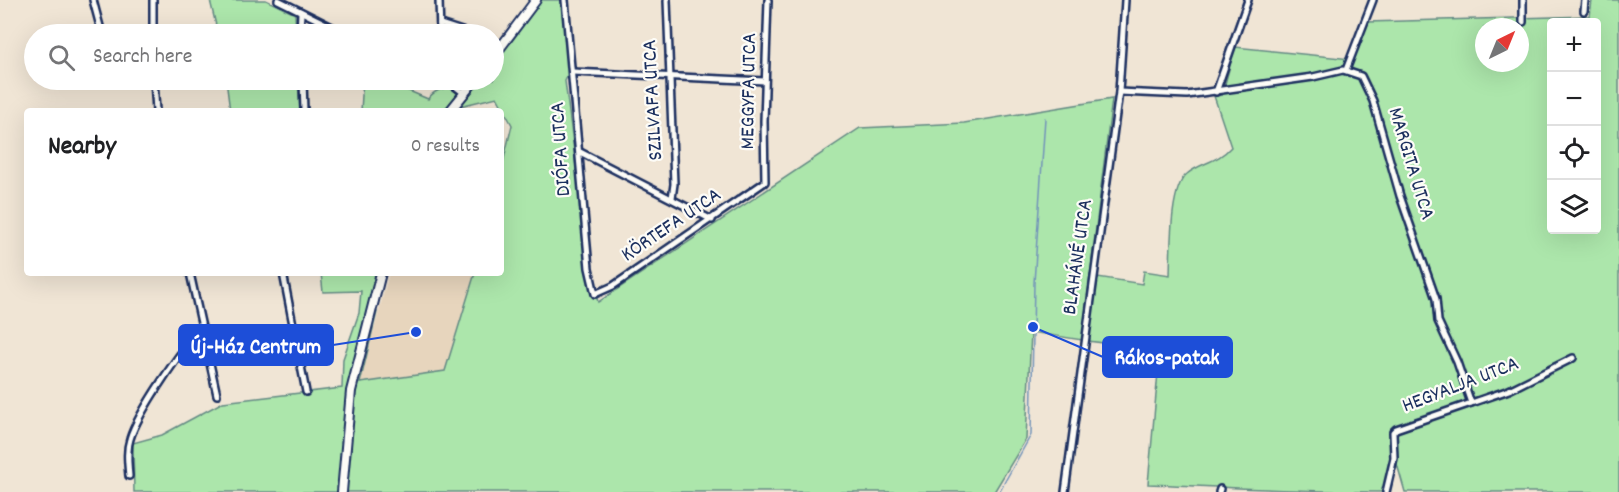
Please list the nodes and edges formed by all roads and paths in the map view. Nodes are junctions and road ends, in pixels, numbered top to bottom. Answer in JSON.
{"nodes":[{"id":1,"x":93,"y":0,"type":"edge"},
{"id":2,"x":153,"y":0,"type":"edge"},
{"id":3,"x":278,"y":0,"type":"edge"},
{"id":4,"x":297,"y":0,"type":"edge"},
{"id":5,"x":439,"y":0,"type":"edge"},
{"id":6,"x":536,"y":0,"type":"edge"},
{"id":7,"x":565,"y":0,"type":"edge"},
{"id":8,"x":667,"y":0,"type":"edge"},
{"id":9,"x":768,"y":0,"type":"edge"},
{"id":10,"x":1125,"y":0,"type":"edge"},
{"id":11,"x":1248,"y":0,"type":"edge"},
{"id":12,"x":1373,"y":0,"type":"edge"},
{"id":13,"x":1523,"y":0,"type":"edge"},
{"id":14,"x":1585,"y":0,"type":"edge"},
{"id":15,"x":299,"y":11,"type":"junction"},
{"id":16,"x":1584,"y":11,"type":"dead end"},
{"id":17,"x":1524,"y":18,"type":"edge"},
{"id":18,"x":99,"y":24,"type":"edge"},
{"id":19,"x":153,"y":24,"type":"edge"},
{"id":20,"x":300,"y":24,"type":"edge"},
{"id":21,"x":326,"y":24,"type":"edge"},
{"id":22,"x":440,"y":24,"type":"edge"},
{"id":23,"x":504,"y":38,"type":"edge"},
{"id":24,"x":1346,"y":70,"type":"junction"},
{"id":25,"x":573,"y":72,"type":"junction"},
{"id":26,"x":669,"y":75,"type":"junction"},
{"id":27,"x":765,"y":81,"type":"junction"},
{"id":28,"x":155,"y":90,"type":"edge"},
{"id":29,"x":303,"y":90,"type":"edge"},
{"id":30,"x":460,"y":90,"type":"edge"},
{"id":31,"x":467,"y":90,"type":"edge"},
{"id":32,"x":1216,"y":92,"type":"junction"},
{"id":33,"x":464,"y":93,"type":"junction"},
{"id":34,"x":1119,"y":95,"type":"junction"},
{"id":35,"x":156,"y":108,"type":"edge"},
{"id":36,"x":304,"y":108,"type":"edge"},
{"id":37,"x":452,"y":108,"type":"edge"},
{"id":38,"x":580,"y":152,"type":"junction"},
{"id":39,"x":765,"y":182,"type":"joint"},
{"id":40,"x":672,"y":198,"type":"junction"},
{"id":41,"x":712,"y":220,"type":"junction"},
{"id":42,"x":191,"y":276,"type":"edge"},
{"id":43,"x":284,"y":276,"type":"edge"},
{"id":44,"x":380,"y":276,"type":"edge"},
{"id":45,"x":595,"y":294,"type":"joint"},
{"id":46,"x":201,"y":327,"type":"junction"},
{"id":47,"x":1573,"y":358,"type":"dead end"},
{"id":48,"x":306,"y":392,"type":"dead end"},
{"id":49,"x":217,"y":395,"type":"dead end"},
{"id":50,"x":1471,"y":403,"type":"junction"},
{"id":51,"x":129,"y":476,"type":"dead end"},
{"id":52,"x":342,"y":492,"type":"edge"},
{"id":53,"x":1065,"y":492,"type":"edge"},
{"id":54,"x":1386,"y":492,"type":"edge"}],
"edges":[{"from":1,"to":18,"type":"street"},
{"from":2,"to":19,"type":"street"},
{"from":3,"to":15,"type":"street"},
{"from":4,"to":15,"type":"street"},
{"from":5,"to":22,"type":"street"},
{"from":6,"to":23,"type":"main road"},
{"from":7,"to":25,"type":"street","name":"DIÓFA UTCA"},
{"from":8,"to":26,"type":"street","name":"SZILVAFA UTCA"},
{"from":9,"to":27,"type":"street","name":"MEGGYFA UTCA"},
{"from":10,"to":34,"type":"street","name":"BLAHÁNÉ UTCA"},
{"from":11,"to":32,"type":"street"},
{"from":12,"to":24,"type":"street"},
{"from":13,"to":17,"type":"street"},
{"from":14,"to":16,"type":"street"},
{"from":15,"to":20,"type":"street"},
{"from":15,"to":21,"type":"street"},
{"from":24,"to":32,"type":"street"},
{"from":24,"to":50,"type":"street","name":"MARGITA UTCA"},
{"from":25,"to":26,"type":"street"},
{"from":25,"to":38,"type":"street","name":"DIÓFA UTCA"},
{"from":26,"to":27,"type":"street"},
{"from":26,"to":40,"type":"street","name":"SZILVAFA UTCA"},
{"from":27,"to":39,"type":"street","name":"MEGGYFA UTCA"},
{"from":28,"to":35,"type":"street"},
{"from":29,"to":36,"type":"street"},
{"from":30,"to":33,"type":"street"},
{"from":31,"to":33,"type":"main road"},
{"from":32,"to":34,"type":"street"},
{"from":33,"to":37,"type":"main road"},
{"from":34,"to":53,"type":"street","name":"BLAHÁNÉ UTCA"},
{"from":38,"to":40,"type":"street"},
{"from":38,"to":45,"type":"street","name":"DIÓFA UTCA"},
{"from":39,"to":41,"type":"street","name":"KÖRTEFA UTCA"},
{"from":40,"to":41,"type":"street"},
{"from":41,"to":45,"type":"street","name":"KÖRTEFA UTCA"},
{"from":42,"to":46,"type":"street"},
{"from":43,"to":48,"type":"street"},
{"from":44,"to":52,"type":"main road"},
{"from":46,"to":49,"type":"street"},
{"from":46,"to":51,"type":"street"},
{"from":47,"to":50,"type":"street","name":"HEGYALJA UTCA"},
{"from":50,"to":54,"type":"street","name":"HEGYALJA UTCA"}]}
